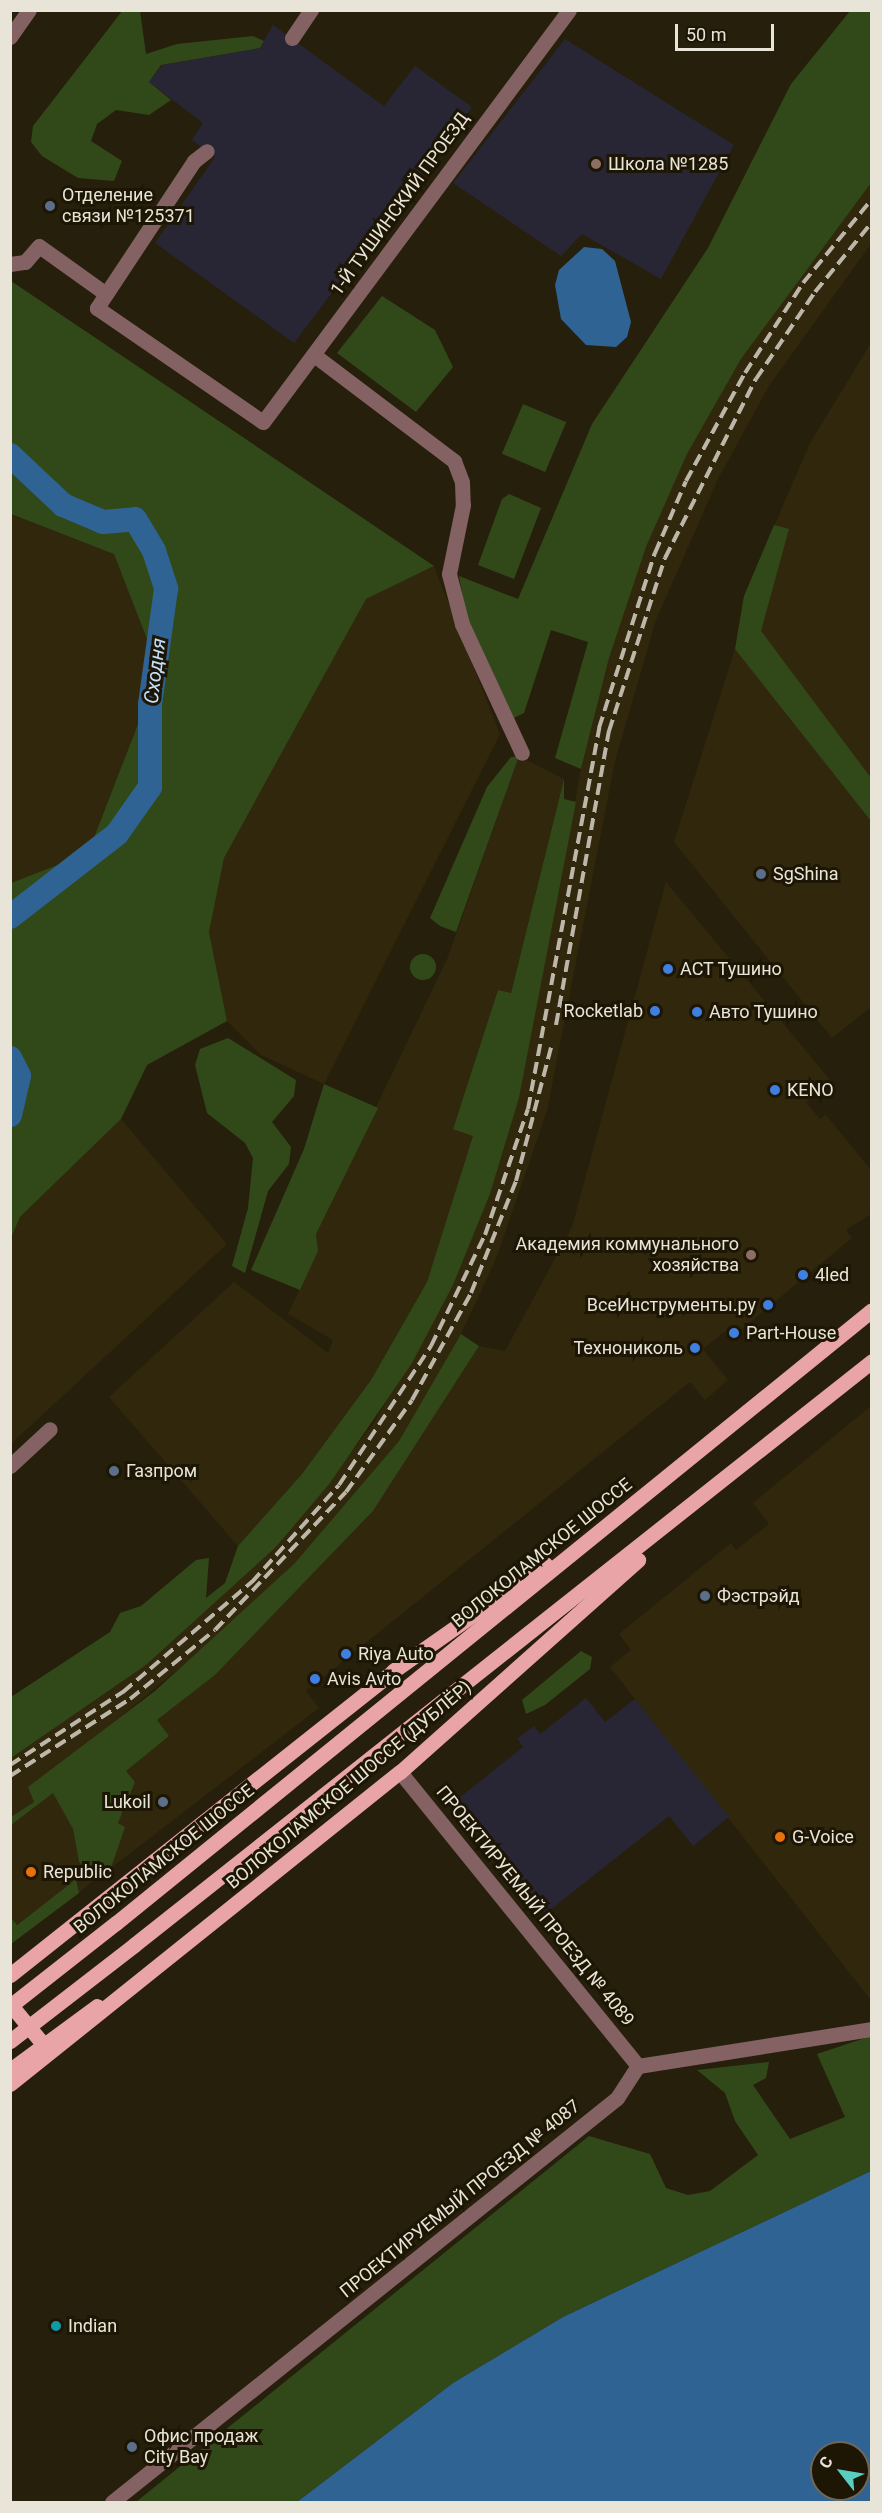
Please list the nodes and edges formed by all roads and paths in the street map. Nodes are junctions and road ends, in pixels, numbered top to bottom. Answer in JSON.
{"nodes":[{"id":1,"x":29,"y":10,"type":"edge"},
{"id":2,"x":311,"y":10,"type":"edge"},
{"id":3,"x":569,"y":10,"type":"edge"},
{"id":4,"x":10,"y":37,"type":"edge"},
{"id":5,"x":291,"y":38,"type":"dead end"},
{"id":6,"x":207,"y":151,"type":"dead end"},
{"id":7,"x":10,"y":264,"type":"edge"},
{"id":8,"x":106,"y":294,"type":"junction"},
{"id":9,"x":314,"y":355,"type":"junction"},
{"id":10,"x":522,"y":753,"type":"dead end"},
{"id":11,"x":872,"y":1310,"type":"edge"},
{"id":12,"x":872,"y":1360,"type":"edge"},
{"id":13,"x":50,"y":1429,"type":"dead end"},
{"id":14,"x":10,"y":1466,"type":"edge"},
{"id":15,"x":699,"y":1502,"type":"junction"},
{"id":16,"x":616,"y":1518,"type":"junction"},
{"id":17,"x":400,"y":1772,"type":"junction"},
{"id":18,"x":10,"y":1975,"type":"edge"},
{"id":19,"x":141,"y":1980,"type":"junction"},
{"id":20,"x":10,"y":2005,"type":"edge"},
{"id":21,"x":872,"y":2029,"type":"edge"},
{"id":22,"x":10,"y":2041,"type":"edge"},
{"id":23,"x":43,"y":2044,"type":"junction"},
{"id":24,"x":638,"y":2066,"type":"junction"},
{"id":25,"x":10,"y":2070,"type":"edge"},
{"id":26,"x":10,"y":2084,"type":"edge"},
{"id":27,"x":112,"y":2502,"type":"edge"}],
"edges":[{"from":1,"to":4,"type":"street"},
{"from":2,"to":5,"type":"street"},
{"from":3,"to":9,"type":"street","name":"1-Й ТУШИНСКИЙ ПРОЕЗД"},
{"from":6,"to":8,"type":"street"},
{"from":7,"to":8,"type":"street"},
{"from":8,"to":9,"type":"street","name":"1-Й ТУШИНСКИЙ ПРОЕЗД"},
{"from":9,"to":10,"type":"street"},
{"from":11,"to":16,"type":"main road","name":"ВОЛОКОЛАМСКОЕ ШОССЕ"},
{"from":12,"to":15,"type":"main road"},
{"from":13,"to":14,"type":"street"},
{"from":15,"to":17,"type":"main road","name":"ВОЛОКОЛАМСКОЕ ШОССЕ (ДУБЛЁР)"},
{"from":15,"to":22,"type":"main road","bridge":true},
{"from":16,"to":18,"type":"main road"},
{"from":16,"to":20,"type":"main road","name":"ВОЛОКОЛАМСКОЕ ШОССЕ","bridge":true},
{"from":17,"to":19,"type":"main road","name":"ВОЛОКОЛАМСКОЕ ШОССЕ (ДУБЛЁР)"},
{"from":17,"to":24,"type":"street","name":"ПРОЕКТИРУЕМЫЙ ПРОЕЗД № 4089"},
{"from":19,"to":23,"type":"main road"},
{"from":19,"to":26,"type":"main road","name":"ВОЛОКОЛАМСКОЕ ШОССЕ (ДУБЛЁР)"},
{"from":20,"to":23,"type":"main road"},
{"from":21,"to":24,"type":"street"},
{"from":23,"to":25,"type":"main road"},
{"from":24,"to":27,"type":"street","name":"ПРОЕКТИРУЕМЫЙ ПРОЕЗД № 4087"}]}
